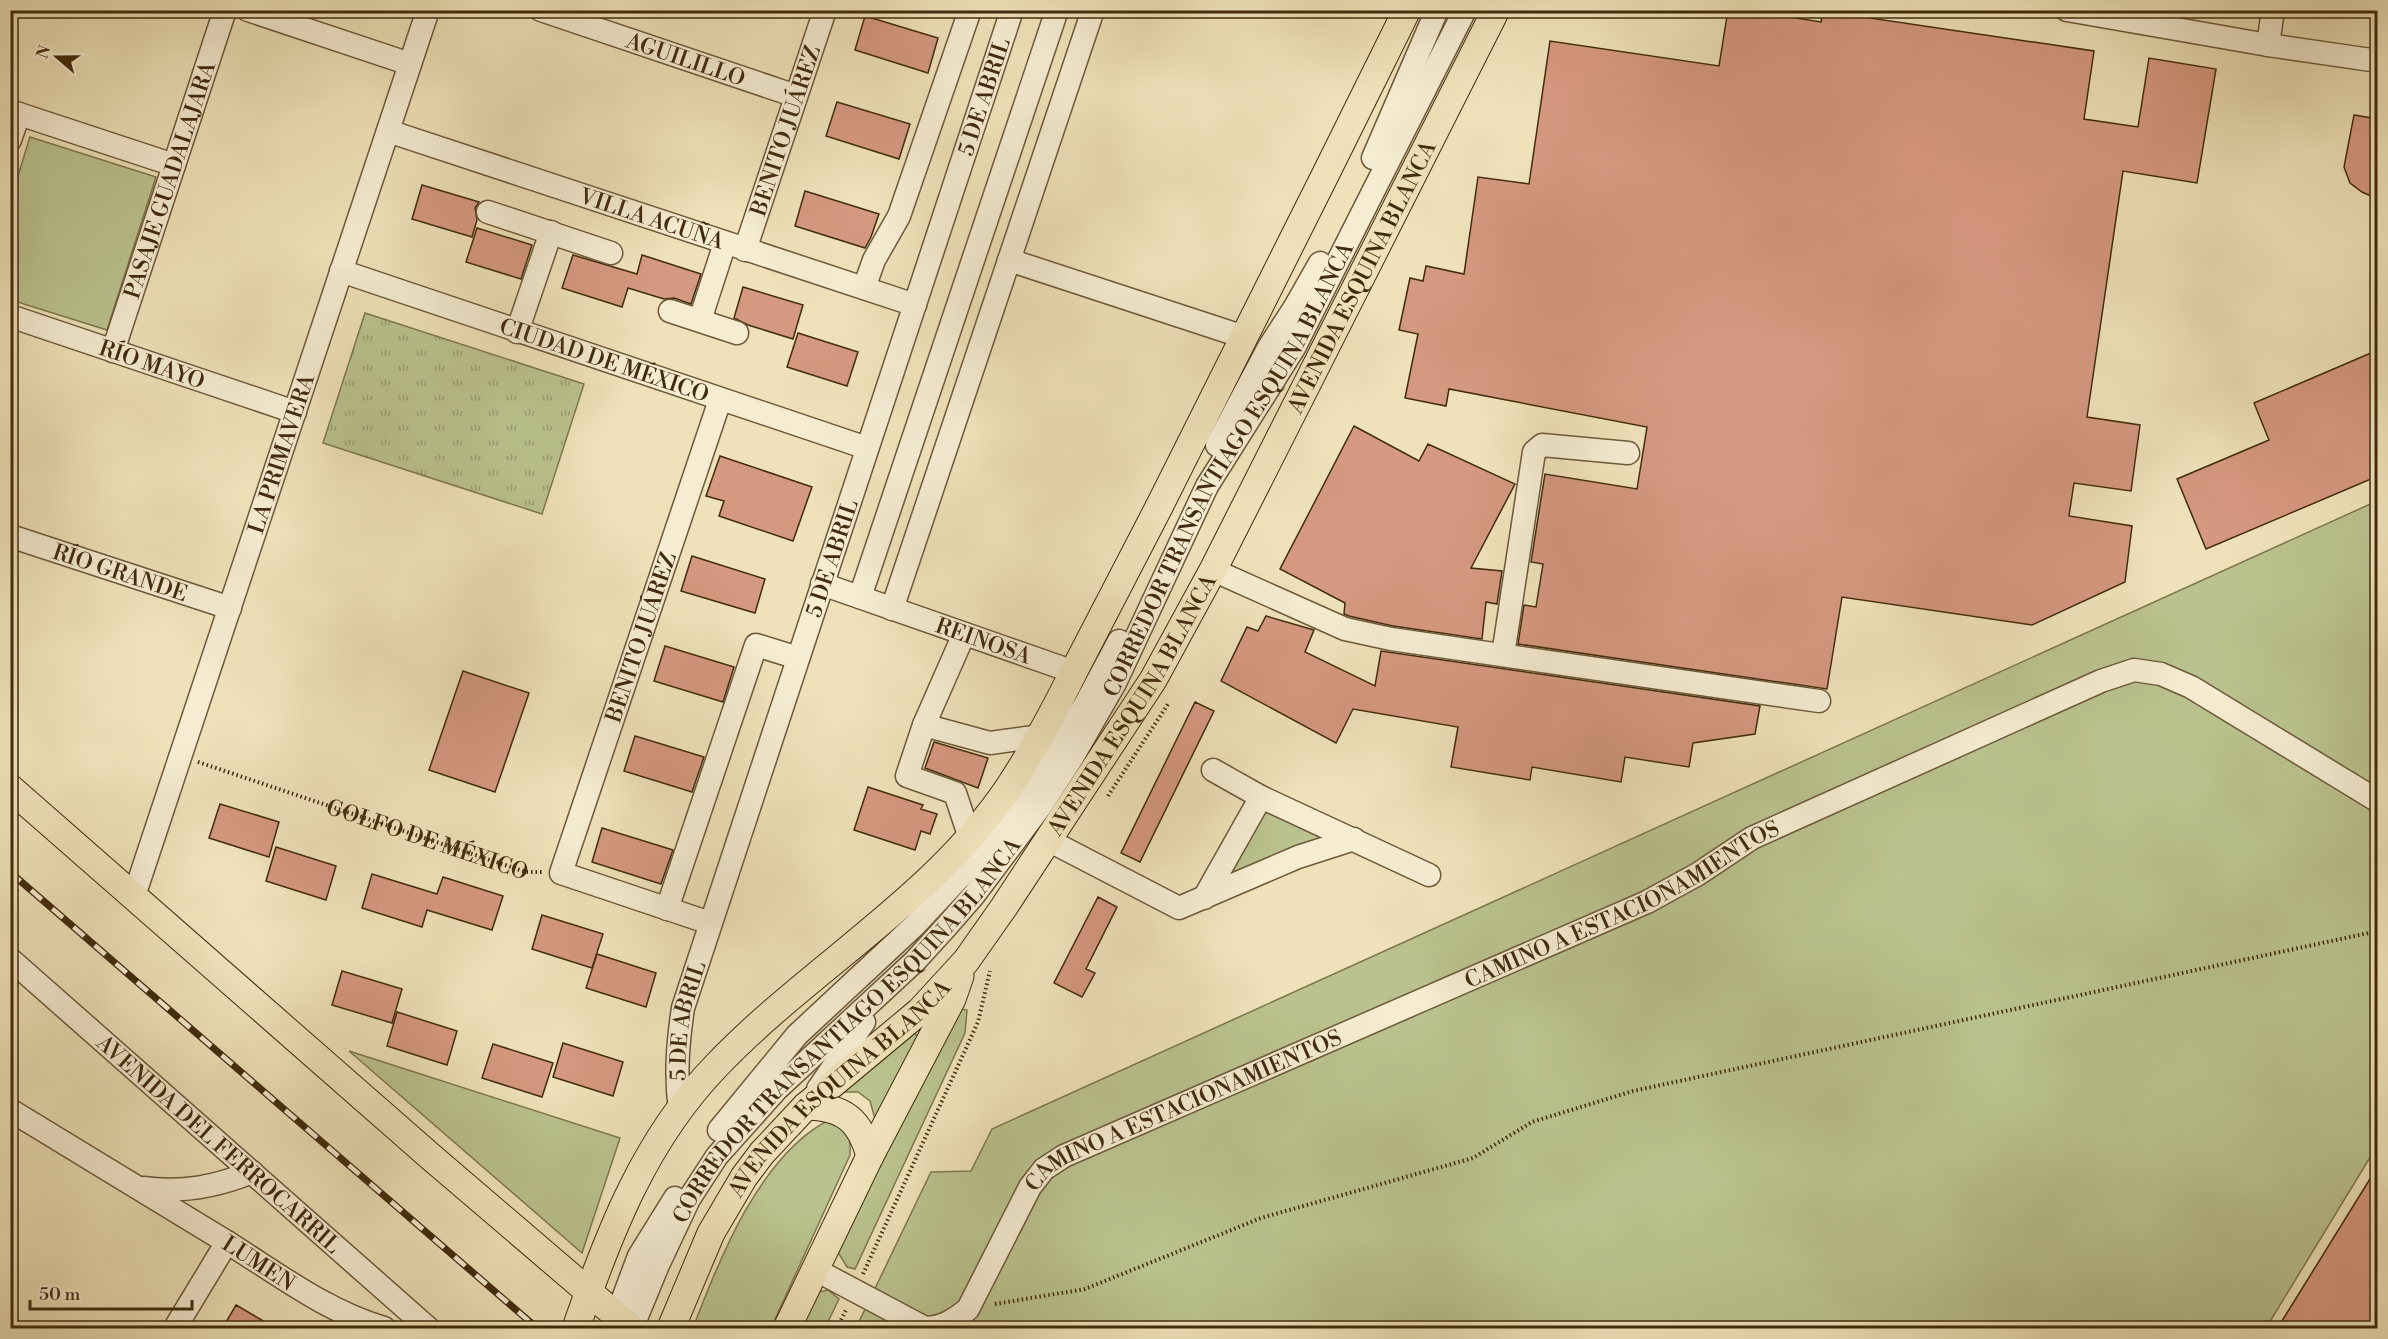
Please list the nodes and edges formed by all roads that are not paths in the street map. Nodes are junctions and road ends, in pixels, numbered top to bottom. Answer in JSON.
{"nodes":[{"id":1,"x":225,"y":10,"type":"edge"},
{"id":2,"x":248,"y":10,"type":"edge"},
{"id":3,"x":428,"y":10,"type":"edge"},
{"id":4,"x":541,"y":10,"type":"edge"},
{"id":5,"x":825,"y":10,"type":"edge"},
{"id":6,"x":970,"y":10,"type":"edge"},
{"id":7,"x":1012,"y":10,"type":"edge"},
{"id":8,"x":1057,"y":10,"type":"edge"},
{"id":9,"x":1093,"y":10,"type":"edge"},
{"id":10,"x":1407,"y":10,"type":"edge"},
{"id":11,"x":1437,"y":10,"type":"edge"},
{"id":12,"x":1465,"y":10,"type":"edge"},
{"id":13,"x":1496,"y":10,"type":"edge"},
{"id":14,"x":2273,"y":10,"type":"edge"},
{"id":15,"x":2073,"y":11,"type":"edge"},
{"id":16,"x":2268,"y":45,"type":"junction"},
{"id":17,"x":2378,"y":61,"type":"edge"},
{"id":18,"x":410,"y":64,"type":"junction"},
{"id":19,"x":796,"y":96,"type":"junction"},
{"id":20,"x":15,"y":112,"type":"edge"},
{"id":21,"x":388,"y":131,"type":"junction"},
{"id":22,"x":10,"y":140,"type":"edge"},
{"id":23,"x":174,"y":165,"type":"junction"},
{"id":24,"x":488,"y":212,"type":"dead end"},
{"id":25,"x":551,"y":232,"type":"junction"},
{"id":26,"x":735,"y":246,"type":"junction"},
{"id":27,"x":611,"y":252,"type":"dead end"},
{"id":28,"x":1009,"y":260,"type":"junction"},
{"id":29,"x":341,"y":272,"type":"junction"},
{"id":30,"x":864,"y":288,"type":"junction"},
{"id":31,"x":915,"y":305,"type":"junction"},
{"id":32,"x":670,"y":311,"type":"dead end"},
{"id":33,"x":10,"y":316,"type":"edge"},
{"id":34,"x":699,"y":320,"type":"junction"},
{"id":35,"x":517,"y":332,"type":"junction"},
{"id":36,"x":737,"y":333,"type":"dead end"},
{"id":37,"x":1244,"y":337,"type":"junction"},
{"id":38,"x":113,"y":351,"type":"junction"},
{"id":39,"x":720,"y":400,"type":"junction"},
{"id":40,"x":295,"y":412,"type":"junction"},
{"id":41,"x":867,"y":448,"type":"junction"},
{"id":42,"x":1628,"y":453,"type":"dead end"},
{"id":43,"x":10,"y":536,"type":"edge"},
{"id":44,"x":1213,"y":570,"type":"junction"},
{"id":45,"x":822,"y":584,"type":"junction"},
{"id":46,"x":860,"y":597,"type":"junction"},
{"id":47,"x":230,"y":608,"type":"junction"},
{"id":48,"x":892,"y":609,"type":"junction"},
{"id":49,"x":964,"y":634,"type":"junction"},
{"id":50,"x":1503,"y":655,"type":"junction"},
{"id":51,"x":798,"y":658,"type":"junction"},
{"id":52,"x":1074,"y":672,"type":"junction"},
{"id":53,"x":1818,"y":702,"type":"dead end"},
{"id":54,"x":924,"y":725,"type":"junction"},
{"id":55,"x":1041,"y":736,"type":"junction"},
{"id":56,"x":1213,"y":770,"type":"dead end"},
{"id":57,"x":10,"y":788,"type":"edge"},
{"id":58,"x":1261,"y":796,"type":"junction"},
{"id":59,"x":2378,"y":801,"type":"edge"},
{"id":60,"x":970,"y":837,"type":"junction"},
{"id":61,"x":1354,"y":839,"type":"junction"},
{"id":62,"x":1048,"y":840,"type":"junction"},
{"id":63,"x":561,"y":873,"type":"joint"},
{"id":64,"x":1429,"y":875,"type":"dead end"},
{"id":65,"x":134,"y":896,"type":"junction"},
{"id":66,"x":1204,"y":898,"type":"junction"},
{"id":67,"x":667,"y":909,"type":"junction"},
{"id":68,"x":710,"y":923,"type":"junction"},
{"id":69,"x":10,"y":959,"type":"edge"},
{"id":70,"x":978,"y":964,"type":"junction"},
{"id":71,"x":888,"y":986,"type":"junction"},
{"id":72,"x":806,"y":1106,"type":"junction"},
{"id":73,"x":10,"y":1110,"type":"edge"},
{"id":74,"x":680,"y":1110,"type":"junction"},
{"id":75,"x":870,"y":1156,"type":"junction"},
{"id":76,"x":252,"y":1172,"type":"junction"},
{"id":77,"x":138,"y":1187,"type":"junction"},
{"id":78,"x":227,"y":1242,"type":"junction"},
{"id":79,"x":816,"y":1270,"type":"junction"},
{"id":80,"x":588,"y":1293,"type":"junction"},
{"id":81,"x":623,"y":1325,"type":"edge"},
{"id":82,"x":175,"y":1329,"type":"edge"},
{"id":83,"x":384,"y":1329,"type":"edge"},
{"id":84,"x":428,"y":1329,"type":"edge"},
{"id":85,"x":576,"y":1329,"type":"edge"},
{"id":86,"x":671,"y":1329,"type":"edge"},
{"id":87,"x":787,"y":1329,"type":"edge"},
{"id":88,"x":925,"y":1329,"type":"edge"}],
"edges":[{"from":1,"to":23,"type":"street","name":"PASAJE GUADALAJARA"},
{"from":2,"to":18,"type":"street"},
{"from":3,"to":18,"type":"street","name":"LA PRIMAVERA"},
{"from":4,"to":19,"type":"street","name":"AGUILILLO"},
{"from":5,"to":19,"type":"street","name":"BENITO JUÁREZ"},
{"from":6,"to":30,"type":"street"},
{"from":7,"to":31,"type":"street","name":"5 DE ABRIL"},
{"from":8,"to":46,"type":"street"},
{"from":9,"to":28,"type":"street"},
{"from":10,"to":37,"type":"main road"},
{"from":11,"to":81,"type":"street","name":"CORREDOR TRANSANTIAGO ESQUINA BLANCA"},
{"from":12,"to":71,"type":"street","name":"CORREDOR TRANSANTIAGO ESQUINA BLANCA"},
{"from":13,"to":44,"type":"main road","name":"AVENIDA ESQUINA BLANCA"},
{"from":14,"to":16,"type":"street"},
{"from":15,"to":16,"type":"street"},
{"from":16,"to":17,"type":"street"},
{"from":18,"to":21,"type":"street","name":"LA PRIMAVERA"},
{"from":19,"to":26,"type":"street","name":"BENITO JUÁREZ"},
{"from":20,"to":22,"type":"street"},
{"from":20,"to":23,"type":"street"},
{"from":21,"to":26,"type":"street","name":"VILLA ACUÑA"},
{"from":21,"to":29,"type":"street","name":"LA PRIMAVERA"},
{"from":23,"to":38,"type":"street","name":"PASAJE GUADALAJARA"},
{"from":24,"to":25,"type":"street"},
{"from":25,"to":27,"type":"street"},
{"from":25,"to":35,"type":"street"},
{"from":26,"to":30,"type":"street","name":"VILLA ACUÑA"},
{"from":26,"to":34,"type":"street","name":"BENITO JUÁREZ"},
{"from":28,"to":37,"type":"street"},
{"from":28,"to":48,"type":"street"},
{"from":29,"to":35,"type":"street","name":"CIUDAD DE MÉXICO"},
{"from":29,"to":40,"type":"street","name":"LA PRIMAVERA"},
{"from":30,"to":31,"type":"street","name":"VILLA ACUÑA"},
{"from":31,"to":41,"type":"street","name":"5 DE ABRIL"},
{"from":32,"to":34,"type":"street"},
{"from":33,"to":38,"type":"street","name":"RÍO MAYO"},
{"from":34,"to":36,"type":"street"},
{"from":35,"to":39,"type":"street","name":"CIUDAD DE MÉXICO"},
{"from":37,"to":52,"type":"main road"},
{"from":38,"to":40,"type":"street","name":"RÍO MAYO"},
{"from":39,"to":41,"type":"street","name":"CIUDAD DE MÉXICO"},
{"from":39,"to":63,"type":"street","name":"BENITO JUÁREZ"},
{"from":40,"to":47,"type":"street","name":"LA PRIMAVERA"},
{"from":41,"to":45,"type":"street","name":"5 DE ABRIL"},
{"from":42,"to":50,"type":"street"},
{"from":43,"to":47,"type":"street","name":"RÍO GRANDE"},
{"from":44,"to":50,"type":"street"},
{"from":44,"to":62,"type":"main road","name":"AVENIDA ESQUINA BLANCA"},
{"from":45,"to":46,"type":"street","name":"REINOSA"},
{"from":45,"to":51,"type":"street","name":"5 DE ABRIL"},
{"from":46,"to":48,"type":"street","name":"REINOSA"},
{"from":47,"to":65,"type":"street","name":"LA PRIMAVERA"},
{"from":48,"to":49,"type":"street","name":"REINOSA"},
{"from":49,"to":52,"type":"street","name":"REINOSA"},
{"from":49,"to":54,"type":"street"},
{"from":50,"to":53,"type":"street"},
{"from":51,"to":67,"type":"street"},
{"from":51,"to":68,"type":"street","name":"5 DE ABRIL"},
{"from":52,"to":55,"type":"main road"},
{"from":54,"to":55,"type":"street"},
{"from":54,"to":60,"type":"street"},
{"from":55,"to":60,"type":"main road"},
{"from":56,"to":58,"type":"street"},
{"from":57,"to":65,"type":"main road"},
{"from":58,"to":61,"type":"street"},
{"from":58,"to":66,"type":"street"},
{"from":59,"to":88,"type":"street","name":"CAMINO A ESTACIONAMIENTOS"},
{"from":60,"to":74,"type":"main road"},
{"from":61,"to":64,"type":"street"},
{"from":61,"to":66,"type":"street"},
{"from":62,"to":66,"type":"street"},
{"from":62,"to":70,"type":"main road","name":"AVENIDA ESQUINA BLANCA"},
{"from":63,"to":67,"type":"street","name":"GOLFO DE MÉXICO"},
{"from":65,"to":80,"type":"main road"},
{"from":67,"to":68,"type":"street","name":"GOLFO DE MÉXICO"},
{"from":68,"to":74,"type":"street","name":"5 DE ABRIL"},
{"from":69,"to":76,"type":"street","name":"AVENIDA DEL FERROCARRIL"},
{"from":70,"to":72,"type":"main road","name":"AVENIDA ESQUINA BLANCA"},
{"from":70,"to":75,"type":"main road"},
{"from":71,"to":72,"type":"street"},
{"from":71,"to":81,"type":"street","name":"CORREDOR TRANSANTIAGO ESQUINA BLANCA"},
{"from":72,"to":75,"type":"main road"},
{"from":72,"to":86,"type":"main road","name":"AVENIDA ESQUINA BLANCA"},
{"from":73,"to":77,"type":"street","name":"LUMEN"},
{"from":74,"to":80,"type":"main road"},
{"from":75,"to":79,"type":"main road"},
{"from":76,"to":77,"type":"street","name":"LUMEN"},
{"from":76,"to":84,"type":"street","name":"AVENIDA DEL FERROCARRIL"},
{"from":77,"to":78,"type":"street","name":"LUMEN"},
{"from":78,"to":82,"type":"street"},
{"from":78,"to":83,"type":"street","name":"LUMEN"},
{"from":79,"to":87,"type":"main road"},
{"from":79,"to":88,"type":"street","name":"CAMINO A ESTACIONAMIENTOS"},
{"from":80,"to":81,"type":"main road"},
{"from":80,"to":85,"type":"main road"}]}
